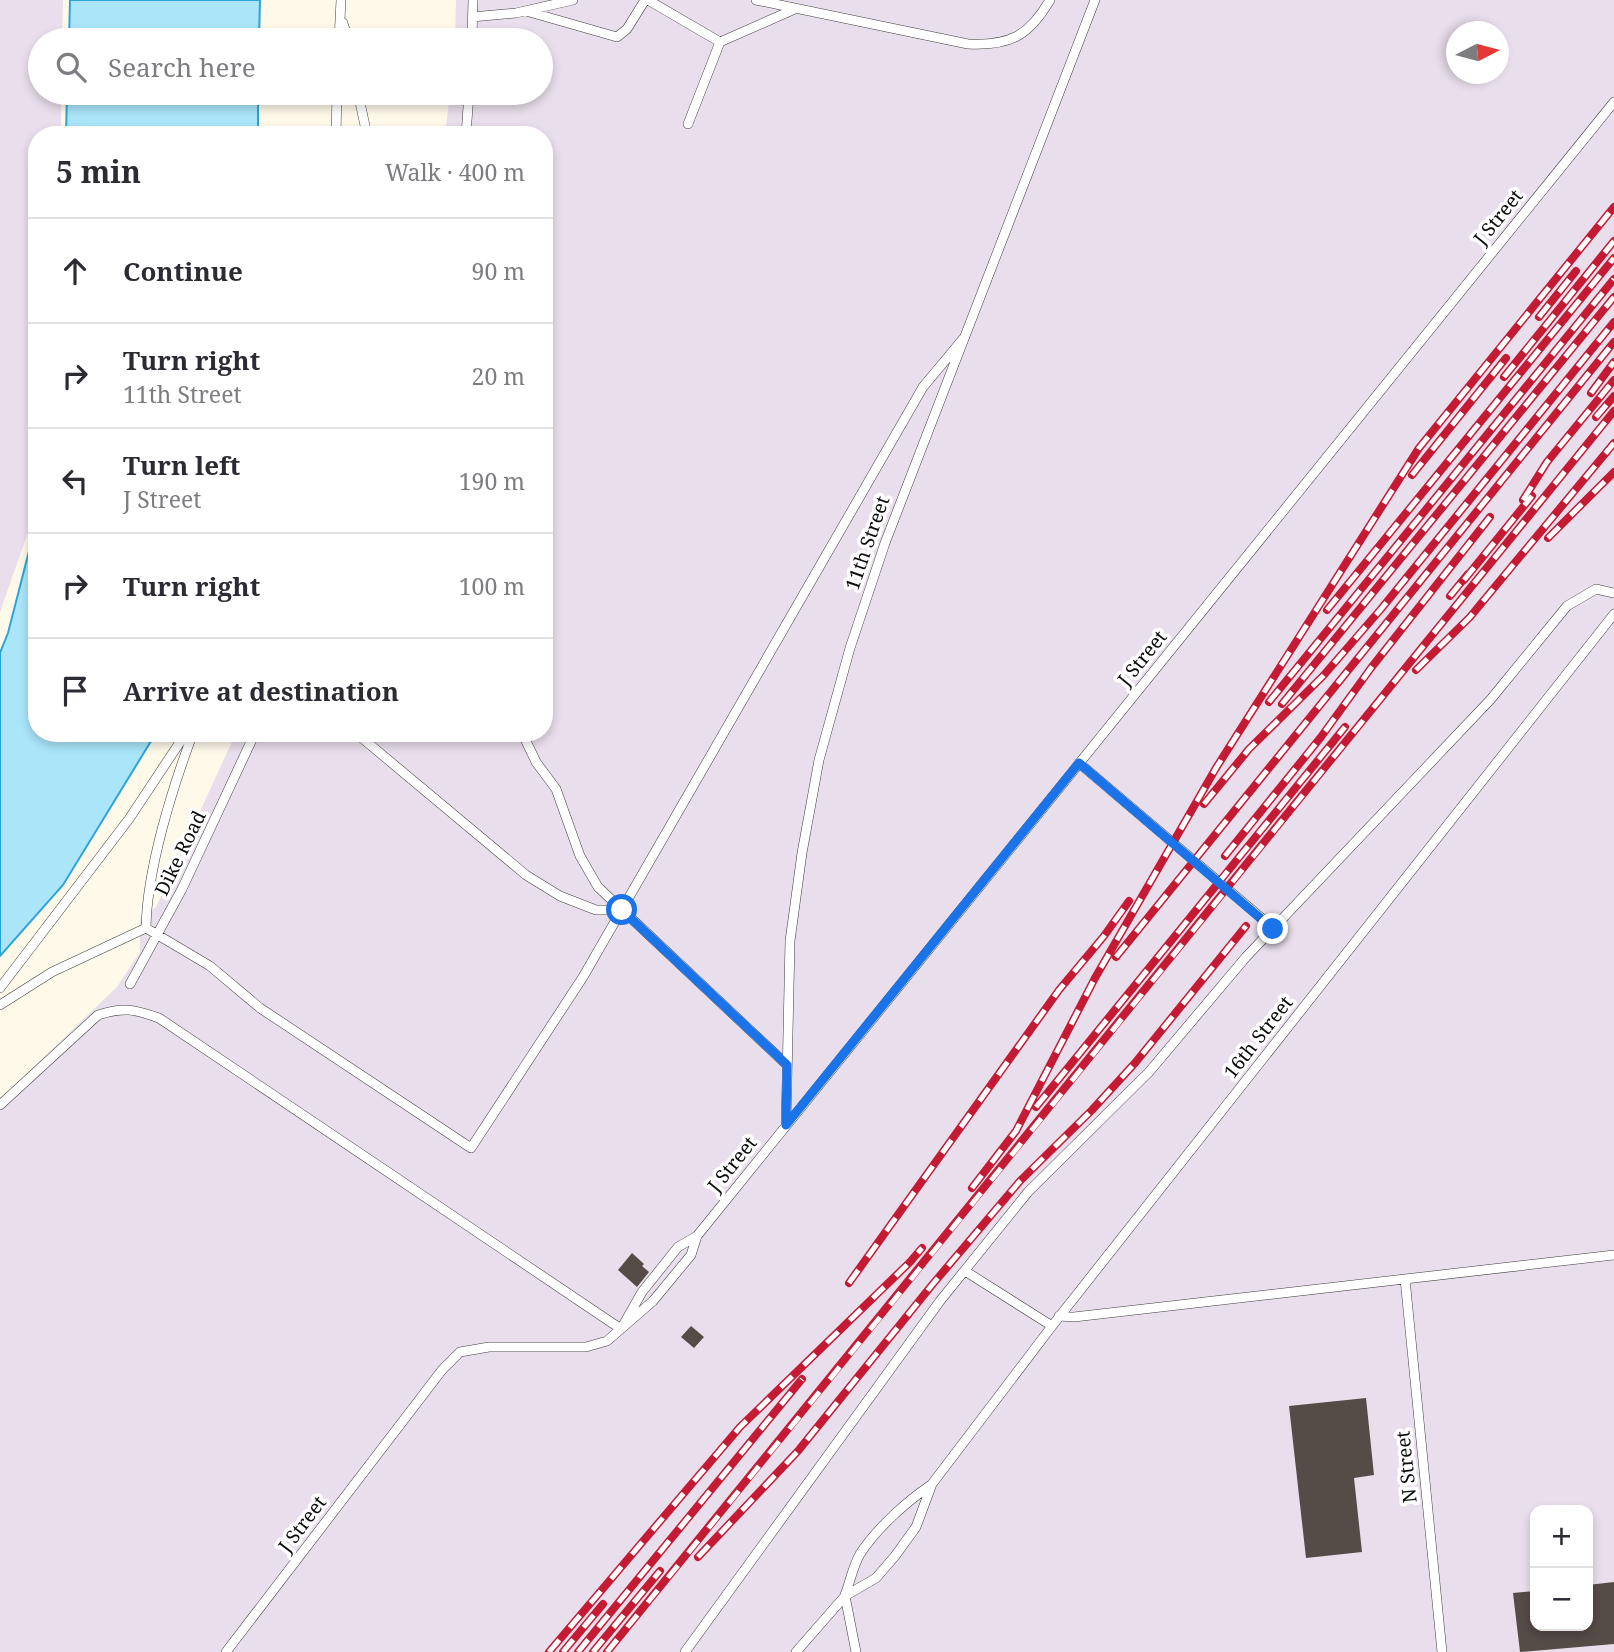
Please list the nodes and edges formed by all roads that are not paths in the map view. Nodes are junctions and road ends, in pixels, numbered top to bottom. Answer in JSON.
{"nodes":[{"id":1,"x":341,"y":0,"type":"edge"},
{"id":2,"x":472,"y":0,"type":"edge"},
{"id":3,"x":573,"y":0,"type":"edge"},
{"id":4,"x":647,"y":0,"type":"edge"},
{"id":5,"x":756,"y":0,"type":"edge"},
{"id":6,"x":1050,"y":0,"type":"edge"},
{"id":7,"x":1095,"y":0,"type":"edge"},
{"id":8,"x":796,"y":8,"type":"junction"},
{"id":9,"x":526,"y":11,"type":"junction"},
{"id":10,"x":340,"y":14,"type":"junction"},
{"id":11,"x":472,"y":17,"type":"junction"},
{"id":12,"x":339,"y":28,"type":"edge"},
{"id":13,"x":344,"y":28,"type":"edge"},
{"id":14,"x":472,"y":28,"type":"edge"},
{"id":15,"x":720,"y":42,"type":"junction"},
{"id":16,"x":1614,"y":102,"type":"edge"},
{"id":17,"x":337,"y":105,"type":"edge"},
{"id":18,"x":361,"y":105,"type":"edge"},
{"id":19,"x":468,"y":105,"type":"edge"},
{"id":20,"x":688,"y":124,"type":"dead end"},
{"id":21,"x":336,"y":126,"type":"edge"},
{"id":22,"x":365,"y":126,"type":"edge"},
{"id":23,"x":467,"y":126,"type":"edge"},
{"id":24,"x":963,"y":339,"type":"junction"},
{"id":25,"x":1614,"y":593,"type":"edge"},
{"id":26,"x":1614,"y":614,"type":"edge"},
{"id":27,"x":180,"y":742,"type":"edge"},
{"id":28,"x":190,"y":742,"type":"edge"},
{"id":29,"x":251,"y":742,"type":"edge"},
{"id":30,"x":367,"y":742,"type":"edge"},
{"id":31,"x":526,"y":742,"type":"edge"},
{"id":32,"x":1079,"y":763,"type":"junction"},
{"id":33,"x":622,"y":910,"type":"junction"},
{"id":34,"x":146,"y":929,"type":"junction"},
{"id":35,"x":1273,"y":929,"type":"junction"},
{"id":36,"x":159,"y":936,"type":"junction"},
{"id":37,"x":130,"y":984,"type":"dead end"},
{"id":38,"x":0,"y":988,"type":"edge"},
{"id":39,"x":0,"y":1005,"type":"edge"},
{"id":40,"x":787,"y":1065,"type":"junction"},
{"id":41,"x":0,"y":1105,"type":"edge"},
{"id":42,"x":786,"y":1125,"type":"junction"},
{"id":43,"x":697,"y":1236,"type":"junction"},
{"id":44,"x":1614,"y":1255,"type":"edge"},
{"id":45,"x":965,"y":1271,"type":"junction"},
{"id":46,"x":1405,"y":1279,"type":"junction"},
{"id":47,"x":1059,"y":1316,"type":"junction"},
{"id":48,"x":1052,"y":1326,"type":"junction"},
{"id":49,"x":621,"y":1329,"type":"junction"},
{"id":50,"x":932,"y":1484,"type":"junction"},
{"id":51,"x":845,"y":1596,"type":"junction"},
{"id":52,"x":226,"y":1652,"type":"edge"},
{"id":53,"x":685,"y":1652,"type":"edge"},
{"id":54,"x":796,"y":1652,"type":"edge"},
{"id":55,"x":856,"y":1652,"type":"edge"},
{"id":56,"x":1442,"y":1652,"type":"edge"}],
"edges":[{"from":1,"to":10,"type":"lane"},
{"from":2,"to":11,"type":"lane"},
{"from":3,"to":9,"type":"lane"},
{"from":4,"to":9,"type":"lane"},
{"from":4,"to":15,"type":"lane"},
{"from":5,"to":8,"type":"lane"},
{"from":6,"to":8,"type":"lane"},
{"from":7,"to":24,"type":"lane","name":"11th Street"},
{"from":8,"to":15,"type":"lane"},
{"from":9,"to":11,"type":"lane"},
{"from":10,"to":12,"type":"lane"},
{"from":10,"to":13,"type":"lane"},
{"from":11,"to":14,"type":"lane"},
{"from":15,"to":20,"type":"lane"},
{"from":16,"to":32,"type":"lane","name":"J Street"},
{"from":17,"to":21,"type":"lane"},
{"from":18,"to":22,"type":"lane"},
{"from":19,"to":23,"type":"lane"},
{"from":24,"to":33,"type":"lane"},
{"from":24,"to":40,"type":"lane","name":"11th Street"},
{"from":25,"to":35,"type":"lane"},
{"from":26,"to":47,"type":"lane","name":"16th Street"},
{"from":27,"to":38,"type":"lane"},
{"from":28,"to":34,"type":"lane"},
{"from":29,"to":36,"type":"lane","name":"Dike Road"},
{"from":30,"to":33,"type":"lane"},
{"from":31,"to":33,"type":"lane"},
{"from":32,"to":35,"type":"lane"},
{"from":32,"to":42,"type":"lane","name":"J Street"},
{"from":33,"to":36,"type":"lane"},
{"from":33,"to":40,"type":"lane"},
{"from":34,"to":36,"type":"lane"},
{"from":34,"to":39,"type":"lane"},
{"from":35,"to":45,"type":"lane"},
{"from":36,"to":37,"type":"lane","name":"Dike Road"},
{"from":40,"to":42,"type":"lane","name":"11th Street"},
{"from":41,"to":49,"type":"lane"},
{"from":42,"to":43,"type":"lane","name":"J Street"},
{"from":43,"to":49,"type":"lane","name":"J Street"},
{"from":43,"to":49,"type":"lane","name":"J Street"},
{"from":44,"to":46,"type":"lane"},
{"from":45,"to":48,"type":"lane"},
{"from":45,"to":53,"type":"lane"},
{"from":46,"to":47,"type":"lane"},
{"from":46,"to":56,"type":"lane","name":"N Street"},
{"from":47,"to":48,"type":"lane","name":"16th Street"},
{"from":48,"to":50,"type":"lane","name":"16th Street"},
{"from":49,"to":52,"type":"lane","name":"J Street"},
{"from":50,"to":51,"type":"lane","name":"16th Street"},
{"from":50,"to":51,"type":"lane","name":"16th Street"},
{"from":51,"to":54,"type":"lane","name":"16th Street"},
{"from":51,"to":55,"type":"lane"}]}
